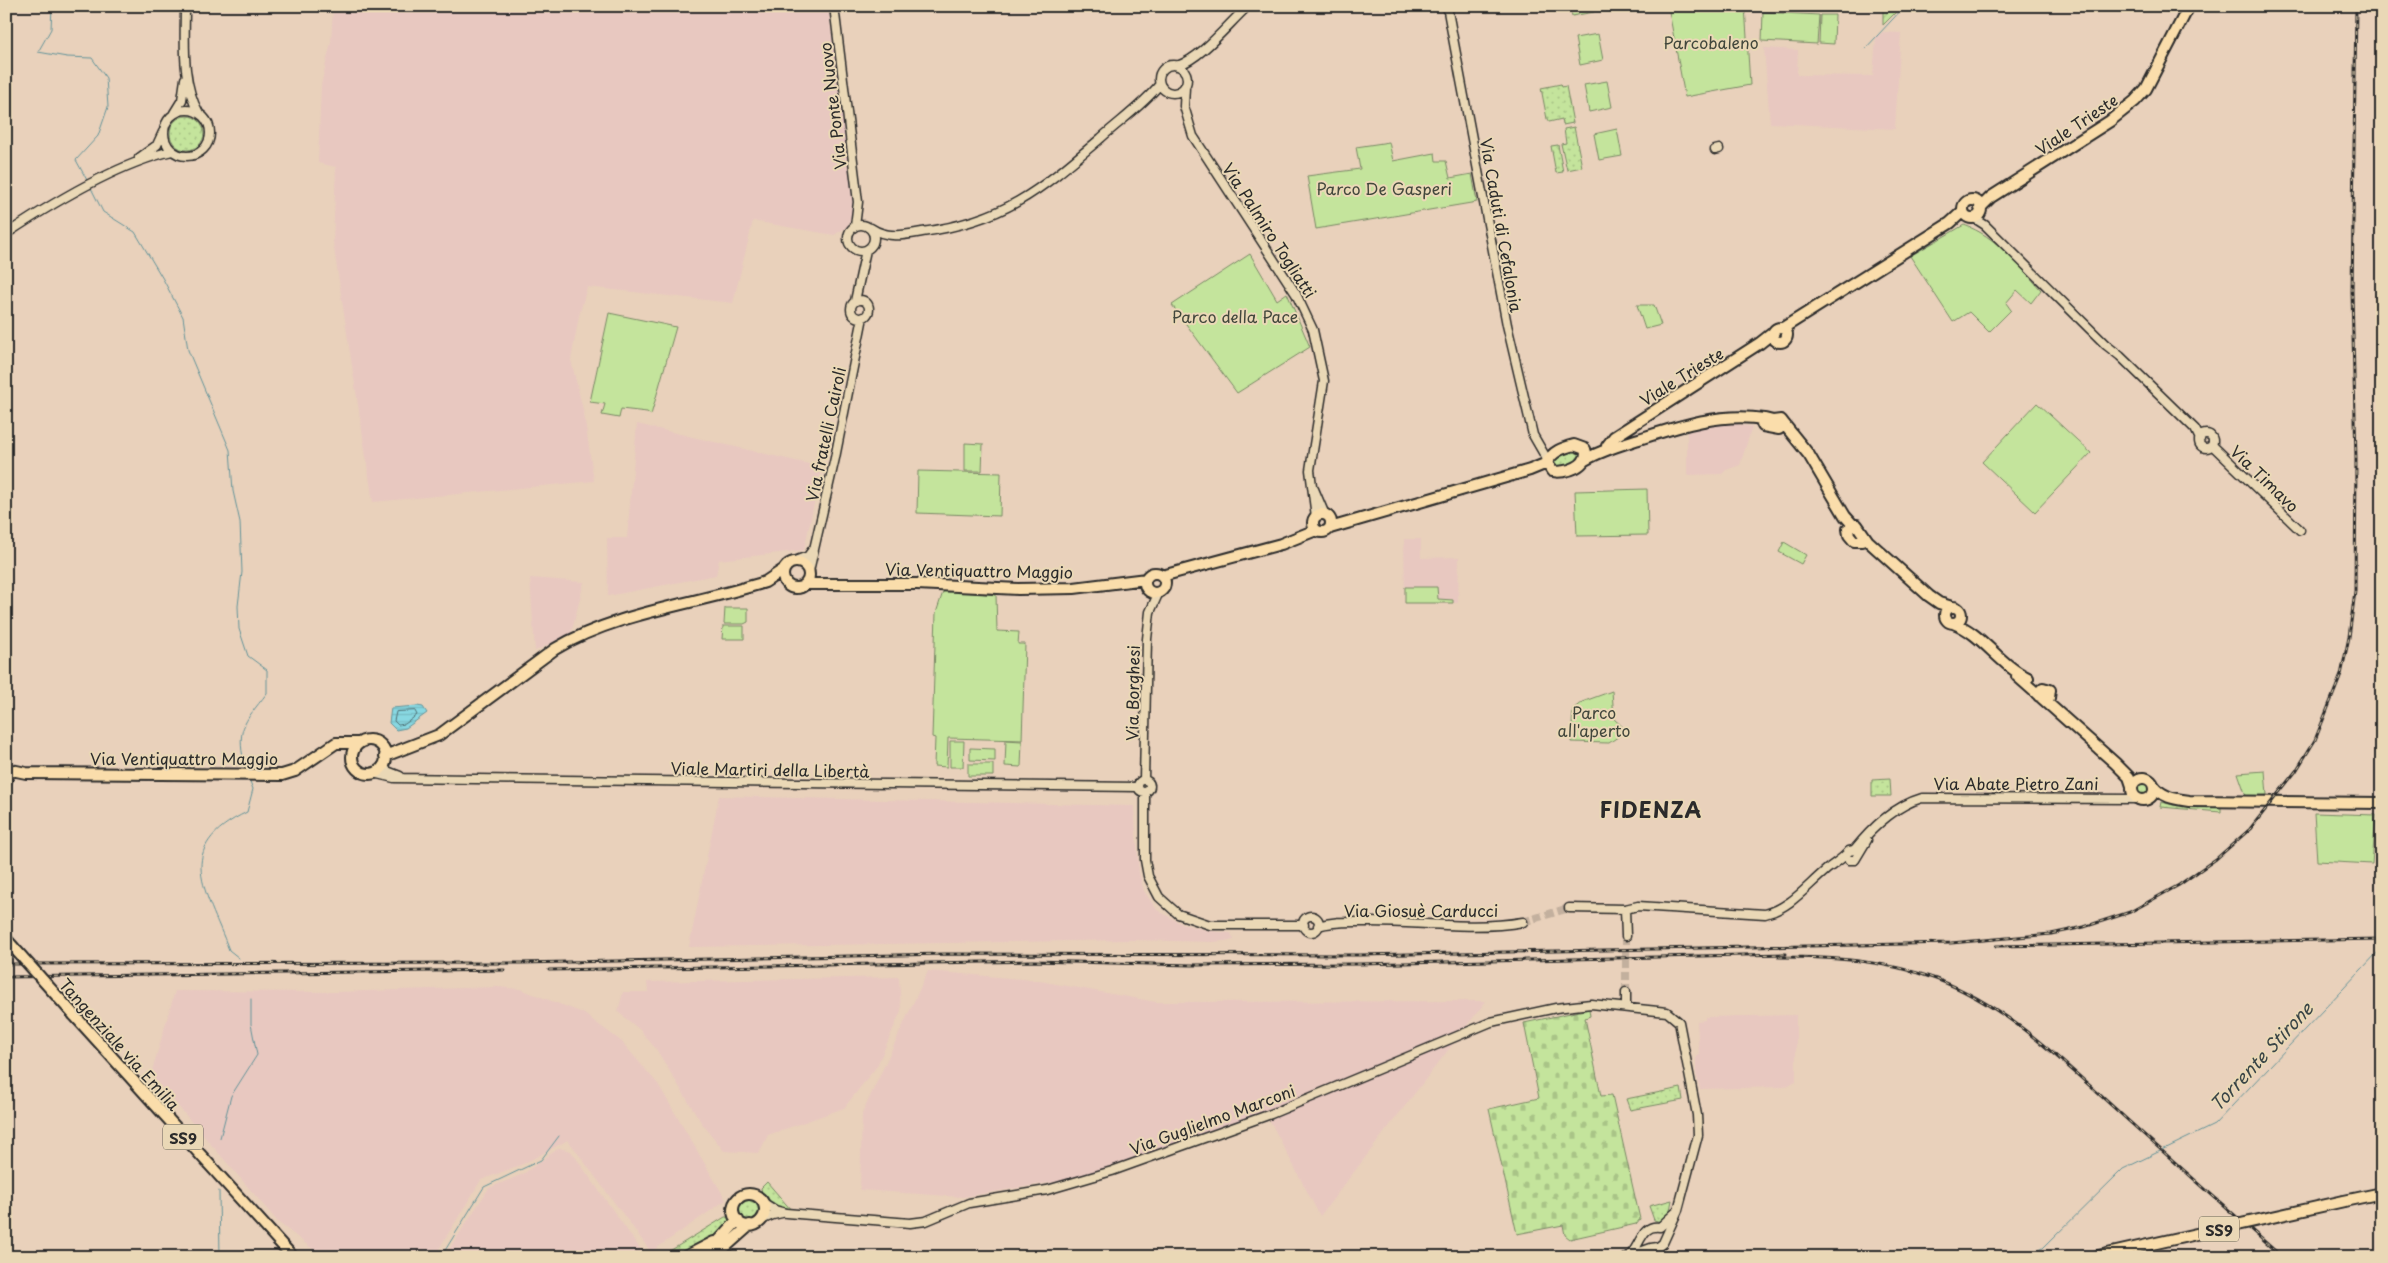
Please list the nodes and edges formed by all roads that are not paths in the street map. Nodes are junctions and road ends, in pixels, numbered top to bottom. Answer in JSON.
{"nodes":[{"id":1,"x":185,"y":6,"type":"edge"},
{"id":2,"x":834,"y":6,"type":"edge"},
{"id":3,"x":1248,"y":6,"type":"edge"},
{"id":4,"x":1447,"y":6,"type":"edge"},
{"id":5,"x":2188,"y":6,"type":"edge"},
{"id":6,"x":1201,"y":51,"type":"junction"},
{"id":7,"x":1177,"y":66,"type":"junction"},
{"id":8,"x":186,"y":72,"type":"junction"},
{"id":9,"x":1186,"y":74,"type":"junction"},
{"id":10,"x":1160,"y":84,"type":"junction"},
{"id":11,"x":1185,"y":87,"type":"junction"},
{"id":12,"x":1170,"y":92,"type":"junction"},
{"id":13,"x":1140,"y":105,"type":"junction"},
{"id":14,"x":199,"y":113,"type":"junction"},
{"id":15,"x":173,"y":115,"type":"junction"},
{"id":16,"x":1186,"y":118,"type":"junction"},
{"id":17,"x":164,"y":130,"type":"junction"},
{"id":18,"x":172,"y":151,"type":"junction"},
{"id":19,"x":132,"y":164,"type":"junction"},
{"id":20,"x":858,"y":202,"type":"junction"},
{"id":21,"x":1973,"y":211,"type":"junction"},
{"id":22,"x":856,"y":226,"type":"junction"},
{"id":23,"x":869,"y":227,"type":"junction"},
{"id":24,"x":6,"y":234,"type":"edge"},
{"id":25,"x":896,"y":235,"type":"junction"},
{"id":26,"x":873,"y":242,"type":"junction"},
{"id":27,"x":854,"y":249,"type":"junction"},
{"id":28,"x":866,"y":250,"type":"junction"},
{"id":29,"x":860,"y":273,"type":"junction"},
{"id":30,"x":855,"y":301,"type":"junction"},
{"id":31,"x":864,"y":301,"type":"junction"},
{"id":32,"x":860,"y":317,"type":"junction"},
{"id":33,"x":1541,"y":445,"type":"junction"},
{"id":34,"x":1612,"y":446,"type":"junction"},
{"id":35,"x":1557,"y":451,"type":"junction"},
{"id":36,"x":1586,"y":456,"type":"junction"},
{"id":37,"x":1549,"y":465,"type":"junction"},
{"id":38,"x":1367,"y":517,"type":"junction"},
{"id":39,"x":1319,"y":520,"type":"junction"},
{"id":40,"x":2300,"y":530,"type":"dead end"},
{"id":41,"x":815,"y":543,"type":"junction"},
{"id":42,"x":792,"y":562,"type":"junction"},
{"id":43,"x":783,"y":570,"type":"junction"},
{"id":44,"x":809,"y":572,"type":"junction"},
{"id":45,"x":784,"y":581,"type":"junction"},
{"id":46,"x":765,"y":582,"type":"junction"},
{"id":47,"x":829,"y":583,"type":"junction"},
{"id":48,"x":806,"y":584,"type":"junction"},
{"id":49,"x":1154,"y":585,"type":"junction"},
{"id":50,"x":1938,"y":603,"type":"junction"},
{"id":51,"x":1956,"y":610,"type":"junction"},
{"id":52,"x":1945,"y":615,"type":"junction"},
{"id":53,"x":1953,"y":623,"type":"junction"},
{"id":54,"x":1968,"y":630,"type":"junction"},
{"id":55,"x":359,"y":743,"type":"junction"},
{"id":56,"x":334,"y":745,"type":"junction"},
{"id":57,"x":352,"y":756,"type":"junction"},
{"id":58,"x":384,"y":756,"type":"junction"},
{"id":59,"x":2115,"y":763,"type":"junction"},
{"id":60,"x":373,"y":773,"type":"junction"},
{"id":61,"x":7,"y":774,"type":"edge"},
{"id":62,"x":402,"y":777,"type":"junction"},
{"id":63,"x":2142,"y":778,"type":"junction"},
{"id":64,"x":1144,"y":780,"type":"junction"},
{"id":65,"x":2154,"y":786,"type":"junction"},
{"id":66,"x":1138,"y":787,"type":"junction"},
{"id":67,"x":2132,"y":787,"type":"junction"},
{"id":68,"x":1145,"y":793,"type":"junction"},
{"id":69,"x":2111,"y":799,"type":"junction"},
{"id":70,"x":2144,"y":799,"type":"junction"},
{"id":71,"x":2190,"y":801,"type":"junction"},
{"id":72,"x":2382,"y":803,"type":"edge"},
{"id":73,"x":1569,"y":908,"type":"tunnel mouth"},
{"id":74,"x":1626,"y":908,"type":"junction"},
{"id":75,"x":1523,"y":922,"type":"tunnel mouth"},
{"id":76,"x":1626,"y":936,"type":"tunnel mouth"},
{"id":77,"x":6,"y":939,"type":"edge"},
{"id":78,"x":1626,"y":992,"type":"tunnel mouth"},
{"id":79,"x":1626,"y":1006,"type":"junction"},
{"id":80,"x":2382,"y":1193,"type":"edge"},
{"id":81,"x":764,"y":1203,"type":"junction"},
{"id":82,"x":1678,"y":1210,"type":"junction"},
{"id":83,"x":786,"y":1213,"type":"junction"},
{"id":84,"x":738,"y":1220,"type":"junction"},
{"id":85,"x":761,"y":1220,"type":"junction"},
{"id":86,"x":750,"y":1226,"type":"junction"},
{"id":87,"x":1660,"y":1227,"type":"junction"},
{"id":88,"x":738,"y":1234,"type":"junction"},
{"id":89,"x":726,"y":1235,"type":"junction"},
{"id":90,"x":1642,"y":1237,"type":"junction"},
{"id":91,"x":1665,"y":1239,"type":"junction"},
{"id":92,"x":1650,"y":1248,"type":"junction"},
{"id":93,"x":1629,"y":1256,"type":"edge"},
{"id":94,"x":293,"y":1257,"type":"edge"},
{"id":95,"x":685,"y":1257,"type":"edge"},
{"id":96,"x":704,"y":1257,"type":"edge"},
{"id":97,"x":714,"y":1257,"type":"edge"},
{"id":98,"x":720,"y":1257,"type":"edge"},
{"id":99,"x":2094,"y":1257,"type":"edge"}],
"edges":[{"from":1,"to":8,"type":"street"},
{"from":2,"to":20,"type":"street","name":"Via Ponte Nuovo"},
{"from":3,"to":6,"type":"street","name":"Via Palmiro Togliatti"},
{"from":4,"to":33,"type":"street","name":"Via Caduti di Cefalonia"},
{"from":5,"to":21,"type":"main road","name":"Viale Trieste"},
{"from":6,"to":7,"type":"street","name":"Via Palmiro Togliatti"},
{"from":6,"to":9,"type":"street","name":"Via Palmiro Togliatti"},
{"from":7,"to":9,"type":"street"},
{"from":7,"to":10,"type":"street","name":"Via Palmiro Togliatti"},
{"from":8,"to":14,"type":"street"},
{"from":8,"to":15,"type":"street"},
{"from":9,"to":11,"type":"street","name":"Via Palmiro Togliatti"},
{"from":10,"to":12,"type":"street","name":"Via Palmiro Togliatti"},
{"from":10,"to":13,"type":"street"},
{"from":11,"to":12,"type":"street"},
{"from":11,"to":16,"type":"street","name":"Via Palmiro Togliatti"},
{"from":12,"to":13,"type":"street"},
{"from":12,"to":16,"type":"street","name":"Via Palmiro Togliatti"},
{"from":13,"to":25,"type":"street"},
{"from":14,"to":15,"type":"street"},
{"from":14,"to":18,"type":"street"},
{"from":15,"to":17,"type":"street"},
{"from":16,"to":39,"type":"street","name":"Via Palmiro Togliatti"},
{"from":17,"to":18,"type":"street"},
{"from":17,"to":19,"type":"street"},
{"from":18,"to":19,"type":"street"},
{"from":19,"to":24,"type":"street"},
{"from":20,"to":22,"type":"street","name":"Via Ponte Nuovo"},
{"from":20,"to":23,"type":"street","name":"Via Ponte Nuovo"},
{"from":21,"to":34,"type":"main road","name":"Viale Trieste"},
{"from":21,"to":40,"type":"street","name":"Via Timavo"},
{"from":22,"to":23,"type":"street"},
{"from":22,"to":27,"type":"street","name":"Via Ponte Nuovo"},
{"from":23,"to":25,"type":"street"},
{"from":23,"to":26,"type":"street","name":"Via Ponte Nuovo"},
{"from":25,"to":26,"type":"street"},
{"from":26,"to":28,"type":"street","name":"Via Ponte Nuovo"},
{"from":27,"to":28,"type":"street"},
{"from":27,"to":29,"type":"street","name":"Via Ponte Nuovo"},
{"from":28,"to":29,"type":"street","name":"Via Ponte Nuovo"},
{"from":29,"to":30,"type":"street","name":"Via Ponte Nuovo"},
{"from":29,"to":31,"type":"street","name":"Via Ponte Nuovo"},
{"from":30,"to":31,"type":"street"},
{"from":30,"to":32,"type":"street","name":"Via Ponte Nuovo"},
{"from":31,"to":32,"type":"street","name":"Via Ponte Nuovo"},
{"from":32,"to":41,"type":"street","name":"Via fratelli Cairoli"},
{"from":33,"to":35,"type":"street"},
{"from":33,"to":37,"type":"street","name":"Via Caduti di Cefalonia"},
{"from":34,"to":36,"type":"main road","name":"Via Ventiquattro Maggio"},
{"from":34,"to":50,"type":"main road"},
{"from":35,"to":36,"type":"main road"},
{"from":35,"to":37,"type":"main road","name":"Via Ventiquattro Maggio"},
{"from":36,"to":37,"type":"main road","name":"Via Ventiquattro Maggio"},
{"from":37,"to":38,"type":"main road","name":"Via Ventiquattro Maggio"},
{"from":38,"to":39,"type":"main road","name":"Via Ventiquattro Maggio"},
{"from":38,"to":39,"type":"main road","name":"Via Ventiquattro Maggio"},
{"from":39,"to":49,"type":"main road","name":"Via Ventiquattro Maggio"},
{"from":41,"to":42,"type":"street"},
{"from":41,"to":44,"type":"street","name":"Via fratelli Cairoli"},
{"from":42,"to":43,"type":"main road","name":"Via Ventiquattro Maggio"},
{"from":42,"to":44,"type":"main road","name":"Via Ventiquattro Maggio"},
{"from":43,"to":45,"type":"main road"},
{"from":43,"to":46,"type":"main road","name":"Via Ventiquattro Maggio"},
{"from":44,"to":47,"type":"main road","name":"Via Ventiquattro Maggio"},
{"from":44,"to":48,"type":"main road"},
{"from":45,"to":46,"type":"main road","name":"Via Ventiquattro Maggio"},
{"from":45,"to":48,"type":"main road","name":"Via Ventiquattro Maggio"},
{"from":46,"to":58,"type":"main road","name":"Via Ventiquattro Maggio"},
{"from":47,"to":48,"type":"main road","name":"Via Ventiquattro Maggio"},
{"from":47,"to":49,"type":"main road","name":"Via Ventiquattro Maggio"},
{"from":49,"to":64,"type":"street","name":"Via Borghesi"},
{"from":50,"to":51,"type":"main road"},
{"from":50,"to":52,"type":"main road"},
{"from":51,"to":52,"type":"main road"},
{"from":51,"to":53,"type":"main road"},
{"from":51,"to":54,"type":"main road"},
{"from":52,"to":53,"type":"main road"},
{"from":53,"to":54,"type":"main road"},
{"from":54,"to":59,"type":"main road"},
{"from":55,"to":56,"type":"main road"},
{"from":55,"to":57,"type":"main road"},
{"from":55,"to":58,"type":"main road"},
{"from":56,"to":57,"type":"main road"},
{"from":56,"to":61,"type":"main road","name":"Via Ventiquattro Maggio"},
{"from":57,"to":60,"type":"main road"},
{"from":58,"to":60,"type":"main road"},
{"from":58,"to":62,"type":"street"},
{"from":59,"to":63,"type":"main road"},
{"from":59,"to":67,"type":"main road"},
{"from":60,"to":62,"type":"street","name":"Viale Martiri della Libertà"},
{"from":62,"to":66,"type":"street","name":"Viale Martiri della Libertà"},
{"from":63,"to":65,"type":"main road"},
{"from":63,"to":67,"type":"main road"},
{"from":64,"to":66,"type":"street"},
{"from":64,"to":68,"type":"street"},
{"from":65,"to":70,"type":"main road"},
{"from":65,"to":71,"type":"main road","name":"Via Abate Pietro Zani"},
{"from":66,"to":68,"type":"street"},
{"from":67,"to":69,"type":"street","name":"Via Abate Pietro Zani"},
{"from":67,"to":70,"type":"main road"},
{"from":68,"to":75,"type":"street","name":"Via Giosuè Carducci"},
{"from":69,"to":70,"type":"street","name":"Via Abate Pietro Zani"},
{"from":69,"to":74,"type":"street","name":"Via Abate Pietro Zani"},
{"from":70,"to":71,"type":"main road","name":"Via Abate Pietro Zani"},
{"from":71,"to":72,"type":"main road","name":"Via Abate Pietro Zani"},
{"from":73,"to":74,"type":"street"},
{"from":74,"to":76,"type":"street"},
{"from":77,"to":94,"type":"main road","name":"Tangenziale via Emilia","number":"SS9","bridge":true},
{"from":78,"to":79,"type":"street"},
{"from":79,"to":82,"type":"street","name":"Via Guglielmo Marconi"},
{"from":79,"to":83,"type":"street","name":"Via Guglielmo Marconi"},
{"from":80,"to":99,"type":"main road","number":"SS9","bridge":true},
{"from":81,"to":83,"type":"street","name":"Via Guglielmo Marconi"},
{"from":81,"to":84,"type":"main road"},
{"from":81,"to":85,"type":"main road"},
{"from":82,"to":87,"type":"street"},
{"from":82,"to":91,"type":"street","name":"Via Guglielmo Marconi"},
{"from":83,"to":85,"type":"street","name":"Via Guglielmo Marconi"},
{"from":84,"to":86,"type":"main road"},
{"from":84,"to":89,"type":"main road"},
{"from":85,"to":86,"type":"main road"},
{"from":86,"to":88,"type":"main road"},
{"from":87,"to":90,"type":"street"},
{"from":87,"to":91,"type":"street"},
{"from":88,"to":97,"type":"main road"},
{"from":88,"to":98,"type":"main road"},
{"from":89,"to":95,"type":"main road"},
{"from":89,"to":96,"type":"main road"},
{"from":90,"to":92,"type":"street"},
{"from":90,"to":93,"type":"street"},
{"from":91,"to":92,"type":"street"},
{"from":92,"to":93,"type":"street"}]}
